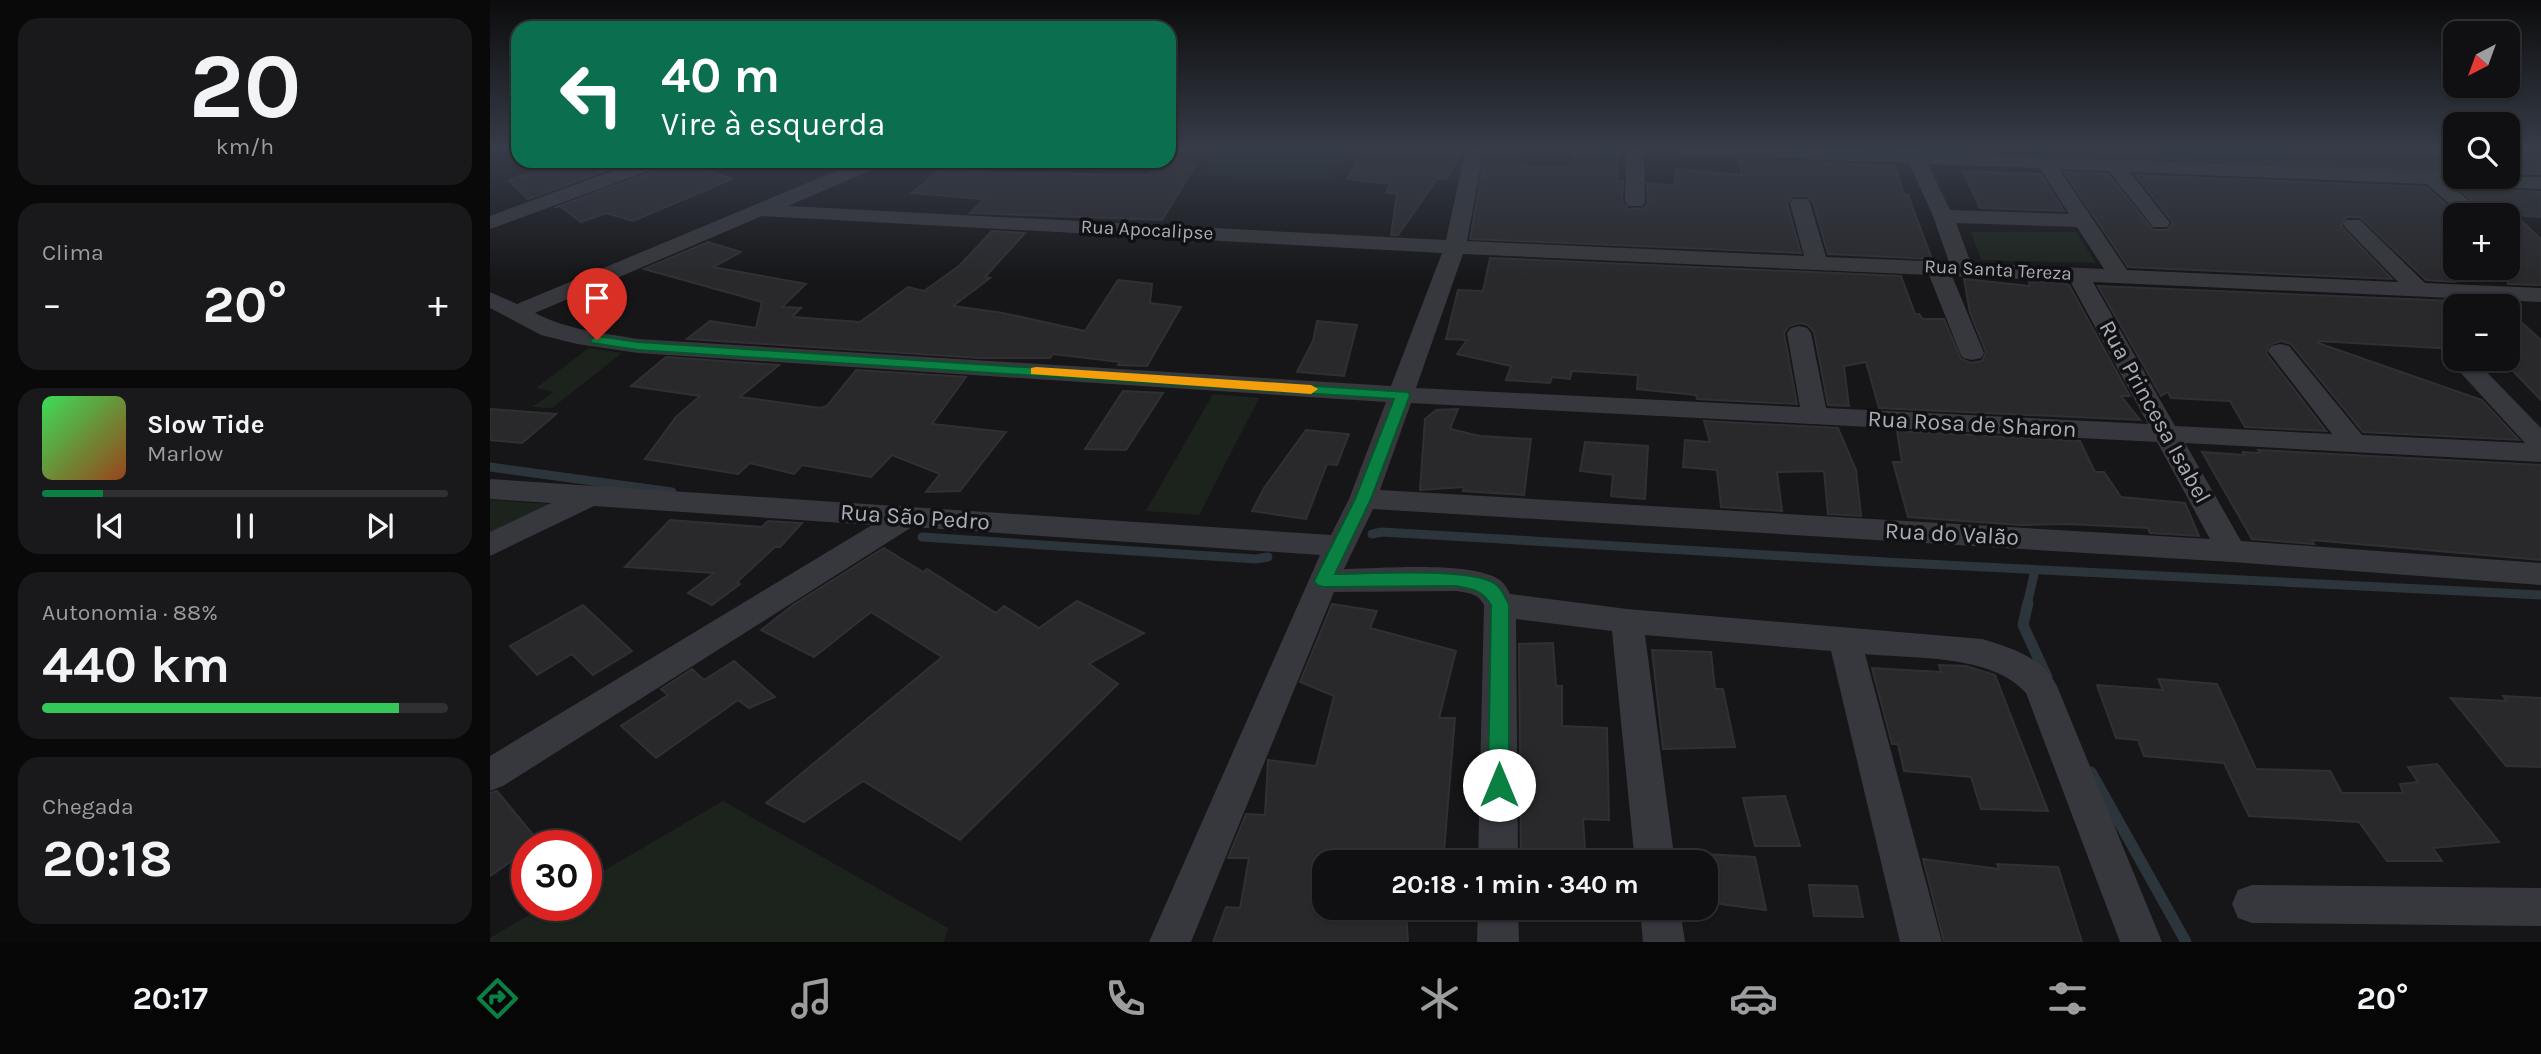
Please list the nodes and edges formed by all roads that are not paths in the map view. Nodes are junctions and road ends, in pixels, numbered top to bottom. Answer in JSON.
{"nodes":[{"id":1,"x":574,"y":192,"type":"edge"},
{"id":2,"x":800,"y":192,"type":"edge"},
{"id":3,"x":1466,"y":192,"type":"edge"},
{"id":4,"x":1635,"y":192,"type":"edge"},
{"id":5,"x":1932,"y":192,"type":"edge"},
{"id":6,"x":2064,"y":192,"type":"edge"},
{"id":7,"x":2135,"y":192,"type":"edge"},
{"id":8,"x":1635,"y":202,"type":"dead end"},
{"id":9,"x":1800,"y":203,"type":"dead end"},
{"id":10,"x":756,"y":210,"type":"junction"},
{"id":11,"x":1943,"y":216,"type":"junction"},
{"id":12,"x":2083,"y":221,"type":"junction"},
{"id":13,"x":490,"y":223,"type":"edge"},
{"id":14,"x":2160,"y":223,"type":"dead end"},
{"id":15,"x":2353,"y":224,"type":"dead end"},
{"id":16,"x":1455,"y":247,"type":"junction"},
{"id":17,"x":1817,"y":262,"type":"junction"},
{"id":18,"x":1937,"y":267,"type":"junction"},
{"id":19,"x":1962,"y":268,"type":"junction"},
{"id":20,"x":2077,"y":274,"type":"junction"},
{"id":21,"x":2120,"y":276,"type":"junction"},
{"id":22,"x":2417,"y":288,"type":"junction"},
{"id":23,"x":2541,"y":295,"type":"edge"},
{"id":24,"x":490,"y":299,"type":"edge"},
{"id":25,"x":516,"y":313,"type":"junction"},
{"id":26,"x":1800,"y":333,"type":"dead end"},
{"id":27,"x":2280,"y":351,"type":"dead end"},
{"id":28,"x":1972,"y":353,"type":"dead end"},
{"id":29,"x":2471,"y":371,"type":"edge"},
{"id":30,"x":1403,"y":395,"type":"junction"},
{"id":31,"x":1814,"y":414,"type":"junction"},
{"id":32,"x":2170,"y":435,"type":"junction"},
{"id":33,"x":2355,"y":444,"type":"junction"},
{"id":34,"x":2541,"y":444,"type":"edge"},
{"id":35,"x":2541,"y":453,"type":"edge"},
{"id":36,"x":490,"y":489,"type":"edge"},
{"id":37,"x":590,"y":496,"type":"junction"},
{"id":38,"x":1363,"y":499,"type":"junction"},
{"id":39,"x":908,"y":516,"type":"junction"},
{"id":40,"x":490,"y":545,"type":"edge"},
{"id":41,"x":1339,"y":546,"type":"junction"},
{"id":42,"x":2232,"y":551,"type":"junction"},
{"id":43,"x":2539,"y":575,"type":"edge"},
{"id":44,"x":1323,"y":581,"type":"junction"},
{"id":45,"x":1500,"y":605,"type":"junction"},
{"id":46,"x":1628,"y":621,"type":"junction"},
{"id":47,"x":1844,"y":638,"type":"junction"},
{"id":48,"x":490,"y":775,"type":"edge"},
{"id":49,"x":1498,"y":850,"type":"edge"},
{"id":50,"x":1654,"y":850,"type":"edge"},
{"id":51,"x":2252,"y":904,"type":"dead end"},
{"id":52,"x":2541,"y":907,"type":"edge"},
{"id":53,"x":1498,"y":920,"type":"edge"},
{"id":54,"x":1661,"y":920,"type":"edge"},
{"id":55,"x":1170,"y":942,"type":"edge"},
{"id":56,"x":1498,"y":942,"type":"edge"},
{"id":57,"x":1664,"y":942,"type":"edge"},
{"id":58,"x":1921,"y":942,"type":"edge"},
{"id":59,"x":2141,"y":942,"type":"edge"}],
"edges":[{"from":1,"to":13,"type":"street"},
{"from":2,"to":10,"type":"street"},
{"from":3,"to":16,"type":"street"},
{"from":4,"to":8,"type":"street"},
{"from":5,"to":11,"type":"street"},
{"from":6,"to":12,"type":"street"},
{"from":7,"to":14,"type":"street"},
{"from":9,"to":17,"type":"street"},
{"from":10,"to":16,"type":"street","name":"Rua Apocalipse"},
{"from":10,"to":25,"type":"street"},
{"from":11,"to":12,"type":"street"},
{"from":11,"to":19,"type":"street"},
{"from":12,"to":21,"type":"street"},
{"from":15,"to":22,"type":"street"},
{"from":16,"to":17,"type":"street","name":"Rua Santa Tereza"},
{"from":16,"to":30,"type":"street"},
{"from":17,"to":18,"type":"street","name":"Rua Santa Tereza"},
{"from":18,"to":19,"type":"street","name":"Rua Santa Tereza"},
{"from":18,"to":28,"type":"street"},
{"from":19,"to":20,"type":"street","name":"Rua Santa Tereza"},
{"from":20,"to":21,"type":"street","name":"Rua Santa Tereza"},
{"from":20,"to":32,"type":"street","name":"Rua Princesa Isabel"},
{"from":21,"to":22,"type":"street","name":"Rua Santa Tereza"},
{"from":22,"to":23,"type":"street","name":"Rua Santa Tereza"},
{"from":24,"to":25,"type":"street","name":"Rua Rosa de Sharon"},
{"from":25,"to":30,"type":"street","name":"Rua Rosa de Sharon"},
{"from":26,"to":31,"type":"street"},
{"from":27,"to":33,"type":"street"},
{"from":29,"to":34,"type":"street"},
{"from":30,"to":31,"type":"street","name":"Rua Rosa de Sharon"},
{"from":30,"to":38,"type":"street"},
{"from":31,"to":32,"type":"street","name":"Rua Rosa de Sharon"},
{"from":32,"to":33,"type":"street","name":"Rua Rosa de Sharon"},
{"from":32,"to":42,"type":"street","name":"Rua Princesa Isabel"},
{"from":33,"to":35,"type":"street","name":"Rua Rosa de Sharon"},
{"from":36,"to":37,"type":"street","name":"Rua São Pedro"},
{"from":37,"to":39,"type":"street","name":"Rua São Pedro"},
{"from":37,"to":40,"type":"street"},
{"from":38,"to":41,"type":"street"},
{"from":38,"to":42,"type":"street","name":"Rua do Valão"},
{"from":39,"to":41,"type":"street","name":"Rua São Pedro"},
{"from":39,"to":48,"type":"street"},
{"from":41,"to":44,"type":"street"},
{"from":42,"to":43,"type":"street","name":"Rua do Valão"},
{"from":44,"to":45,"type":"street"},
{"from":44,"to":55,"type":"street"},
{"from":45,"to":46,"type":"street"},
{"from":45,"to":49,"type":"street"},
{"from":46,"to":47,"type":"street"},
{"from":46,"to":50,"type":"street"},
{"from":47,"to":58,"type":"street"},
{"from":47,"to":59,"type":"street"},
{"from":51,"to":52,"type":"street"},
{"from":53,"to":56,"type":"street"},
{"from":54,"to":57,"type":"street"}]}
